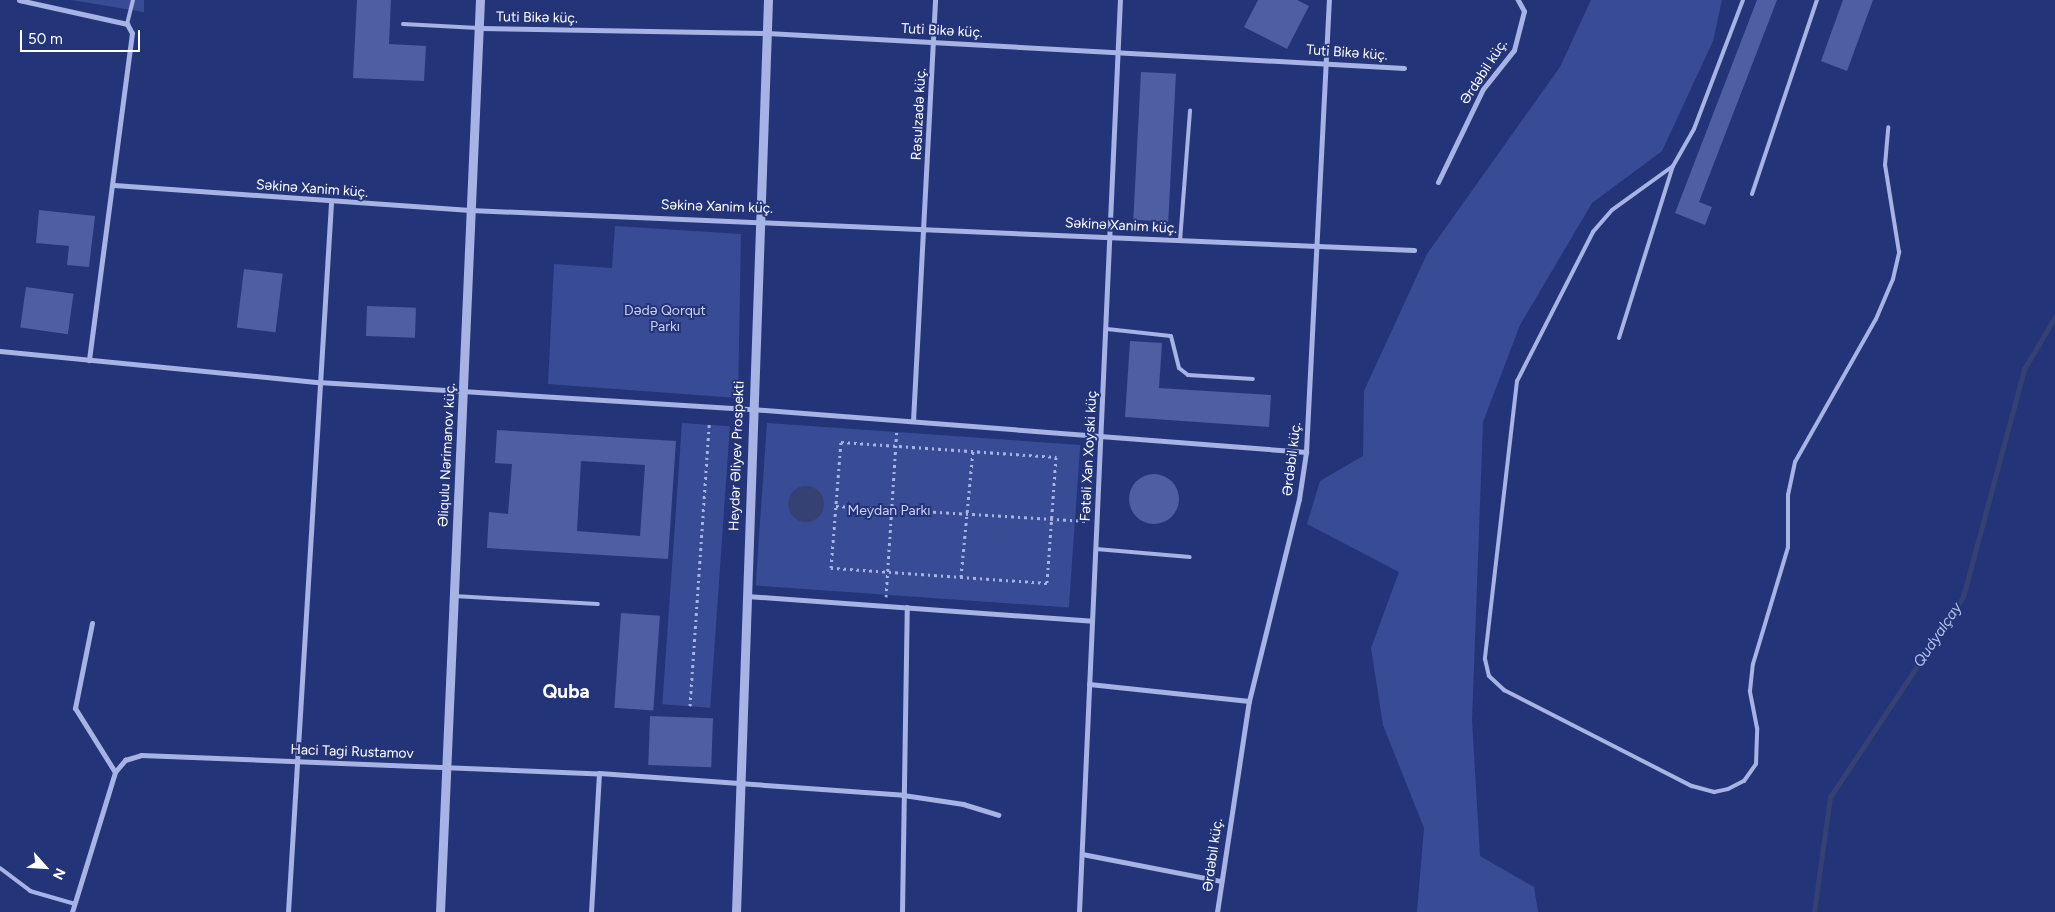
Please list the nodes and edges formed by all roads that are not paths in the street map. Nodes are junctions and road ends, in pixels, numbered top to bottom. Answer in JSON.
{"nodes":[{"id":1,"x":19,"y":0,"type":"edge"},
{"id":2,"x":133,"y":0,"type":"edge"},
{"id":3,"x":480,"y":0,"type":"edge"},
{"id":4,"x":768,"y":0,"type":"edge"},
{"id":5,"x":935,"y":0,"type":"edge"},
{"id":6,"x":1120,"y":0,"type":"edge"},
{"id":7,"x":1329,"y":0,"type":"edge"},
{"id":8,"x":1518,"y":0,"type":"edge"},
{"id":9,"x":1743,"y":0,"type":"edge"},
{"id":10,"x":1817,"y":0,"type":"edge"},
{"id":11,"x":127,"y":24,"type":"junction"},
{"id":12,"x":403,"y":24,"type":"dead end"},
{"id":13,"x":480,"y":28,"type":"junction"},
{"id":14,"x":767,"y":34,"type":"junction"},
{"id":15,"x":934,"y":43,"type":"junction"},
{"id":16,"x":1118,"y":50,"type":"junction"},
{"id":17,"x":1327,"y":62,"type":"junction"},
{"id":18,"x":1404,"y":68,"type":"dead end"},
{"id":19,"x":1190,"y":110,"type":"dead end"},
{"id":20,"x":1888,"y":127,"type":"dead end"},
{"id":21,"x":1673,"y":166,"type":"junction"},
{"id":22,"x":1438,"y":182,"type":"dead end"},
{"id":23,"x":114,"y":185,"type":"junction"},
{"id":24,"x":1752,"y":194,"type":"dead end"},
{"id":25,"x":331,"y":202,"type":"junction"},
{"id":26,"x":470,"y":210,"type":"junction"},
{"id":27,"x":760,"y":219,"type":"junction"},
{"id":28,"x":924,"y":229,"type":"junction"},
{"id":29,"x":1110,"y":236,"type":"junction"},
{"id":30,"x":1180,"y":241,"type":"junction"},
{"id":31,"x":1318,"y":248,"type":"junction"},
{"id":32,"x":1414,"y":250,"type":"dead end"},
{"id":33,"x":1106,"y":329,"type":"junction"},
{"id":34,"x":1619,"y":338,"type":"dead end"},
{"id":35,"x":0,"y":351,"type":"edge"},
{"id":36,"x":89,"y":360,"type":"junction"},
{"id":37,"x":1253,"y":379,"type":"dead end"},
{"id":38,"x":318,"y":382,"type":"junction"},
{"id":39,"x":463,"y":391,"type":"junction"},
{"id":40,"x":752,"y":409,"type":"junction"},
{"id":41,"x":913,"y":421,"type":"junction"},
{"id":42,"x":1102,"y":436,"type":"junction"},
{"id":43,"x":1306,"y":452,"type":"junction"},
{"id":44,"x":1096,"y":549,"type":"junction"},
{"id":45,"x":1190,"y":557,"type":"dead end"},
{"id":46,"x":454,"y":596,"type":"junction"},
{"id":47,"x":747,"y":596,"type":"junction"},
{"id":48,"x":598,"y":604,"type":"dead end"},
{"id":49,"x":907,"y":607,"type":"junction"},
{"id":50,"x":1092,"y":621,"type":"junction"},
{"id":51,"x":92,"y":623,"type":"dead end"},
{"id":52,"x":1090,"y":684,"type":"junction"},
{"id":53,"x":1249,"y":701,"type":"junction"},
{"id":54,"x":295,"y":761,"type":"junction"},
{"id":55,"x":447,"y":766,"type":"junction"},
{"id":56,"x":115,"y":772,"type":"junction"},
{"id":57,"x":599,"y":773,"type":"junction"},
{"id":58,"x":740,"y":783,"type":"junction"},
{"id":59,"x":903,"y":795,"type":"junction"},
{"id":60,"x":998,"y":815,"type":"dead end"},
{"id":61,"x":1082,"y":854,"type":"junction"},
{"id":62,"x":0,"y":868,"type":"edge"},
{"id":63,"x":1220,"y":881,"type":"junction"},
{"id":64,"x":74,"y":904,"type":"junction"},
{"id":65,"x":72,"y":912,"type":"edge"},
{"id":66,"x":288,"y":912,"type":"edge"},
{"id":67,"x":440,"y":912,"type":"edge"},
{"id":68,"x":591,"y":912,"type":"edge"},
{"id":69,"x":736,"y":912,"type":"edge"},
{"id":70,"x":902,"y":912,"type":"edge"},
{"id":71,"x":1079,"y":912,"type":"edge"},
{"id":72,"x":1217,"y":912,"type":"edge"}],
"edges":[{"from":1,"to":11,"type":"street"},
{"from":2,"to":11,"type":"lane"},
{"from":3,"to":13,"type":"street","name":"Əliqulu Nərimanov küç."},
{"from":4,"to":14,"type":"street","name":"Heydər Əliyev Prospekti"},
{"from":5,"to":15,"type":"street","name":"Rəsulzadə küç."},
{"from":6,"to":16,"type":"street","name":"Fətəli Xan Xoyski küç"},
{"from":7,"to":17,"type":"street","name":"Ərdəbil küç."},
{"from":8,"to":22,"type":"street","name":"Ərdəbil küç."},
{"from":9,"to":21,"type":"lane"},
{"from":10,"to":24,"type":"lane"},
{"from":11,"to":23,"type":"street"},
{"from":12,"to":13,"type":"lane"},
{"from":13,"to":14,"type":"street","name":"Tuti Bikə küç."},
{"from":13,"to":26,"type":"street","name":"Əliqulu Nərimanov küç."},
{"from":14,"to":15,"type":"street","name":"Tuti Bikə küç."},
{"from":14,"to":27,"type":"street","name":"Heydər Əliyev Prospekti"},
{"from":15,"to":16,"type":"street","name":"Tuti Bikə küç."},
{"from":15,"to":28,"type":"street","name":"Rəsulzadə küç."},
{"from":16,"to":17,"type":"street","name":"Tuti Bikə küç."},
{"from":16,"to":29,"type":"street","name":"Fətəli Xan Xoyski küç"},
{"from":17,"to":18,"type":"street","name":"Tuti Bikə küç."},
{"from":17,"to":31,"type":"street","name":"Ərdəbil küç."},
{"from":19,"to":30,"type":"lane"},
{"from":20,"to":21,"type":"lane"},
{"from":21,"to":34,"type":"lane"},
{"from":23,"to":25,"type":"street","name":"Səkinə Xanim küç."},
{"from":23,"to":36,"type":"street"},
{"from":25,"to":26,"type":"street","name":"Səkinə Xanim küç."},
{"from":25,"to":38,"type":"street"},
{"from":26,"to":27,"type":"street","name":"Səkinə Xanim küç."},
{"from":26,"to":39,"type":"street","name":"Əliqulu Nərimanov küç."},
{"from":27,"to":28,"type":"street","name":"Səkinə Xanim küç."},
{"from":27,"to":40,"type":"street","name":"Heydər Əliyev Prospekti"},
{"from":28,"to":29,"type":"street","name":"Səkinə Xanim küç."},
{"from":28,"to":41,"type":"street","name":"Rəsulzadə küç."},
{"from":29,"to":30,"type":"street","name":"Səkinə Xanim küç."},
{"from":29,"to":33,"type":"street","name":"Fətəli Xan Xoyski küç"},
{"from":30,"to":31,"type":"street","name":"Səkinə Xanim küç."},
{"from":31,"to":32,"type":"street","name":"Səkinə Xanim küç."},
{"from":31,"to":43,"type":"street","name":"Ərdəbil küç."},
{"from":33,"to":37,"type":"lane"},
{"from":33,"to":42,"type":"street","name":"Fətəli Xan Xoyski küç"},
{"from":35,"to":36,"type":"street"},
{"from":36,"to":38,"type":"street"},
{"from":38,"to":39,"type":"street"},
{"from":38,"to":54,"type":"street"},
{"from":39,"to":40,"type":"street"},
{"from":39,"to":46,"type":"street","name":"Əliqulu Nərimanov küç."},
{"from":40,"to":41,"type":"street"},
{"from":40,"to":47,"type":"street","name":"Heydər Əliyev Prospekti"},
{"from":41,"to":42,"type":"street"},
{"from":42,"to":43,"type":"street"},
{"from":42,"to":44,"type":"street","name":"Fətəli Xan Xoyski küç"},
{"from":43,"to":53,"type":"street","name":"Ərdəbil küç."},
{"from":44,"to":45,"type":"lane"},
{"from":44,"to":50,"type":"street","name":"Fətəli Xan Xoyski küç"},
{"from":46,"to":48,"type":"lane"},
{"from":46,"to":55,"type":"street","name":"Əliqulu Nərimanov küç."},
{"from":47,"to":49,"type":"street"},
{"from":47,"to":58,"type":"street","name":"Heydər Əliyev Prospekti"},
{"from":49,"to":50,"type":"street"},
{"from":49,"to":59,"type":"street"},
{"from":50,"to":52,"type":"street","name":"Fətəli Xan Xoyski küç"},
{"from":51,"to":56,"type":"street"},
{"from":52,"to":53,"type":"street"},
{"from":52,"to":61,"type":"street","name":"Fətəli Xan Xoyski küç"},
{"from":53,"to":63,"type":"street","name":"Ərdəbil küç."},
{"from":54,"to":55,"type":"street","name":"Haci Tagi Rustamov"},
{"from":54,"to":56,"type":"street","name":"Haci Tagi Rustamov"},
{"from":54,"to":66,"type":"street"},
{"from":55,"to":57,"type":"street","name":"Haci Tagi Rustamov"},
{"from":55,"to":67,"type":"street","name":"Əliqulu Nərimanov küç."},
{"from":56,"to":64,"type":"street"},
{"from":57,"to":58,"type":"street","name":"Haci Tagi Rustamov"},
{"from":57,"to":68,"type":"street"},
{"from":58,"to":59,"type":"street","name":"Haci Tagi Rustamov"},
{"from":58,"to":69,"type":"street","name":"Heydər Əliyev Prospekti"},
{"from":59,"to":60,"type":"street","name":"Haci Tagi Rustamov"},
{"from":59,"to":70,"type":"street"},
{"from":61,"to":63,"type":"street"},
{"from":61,"to":71,"type":"street","name":"Fətəli Xan Xoyski küç"},
{"from":62,"to":64,"type":"lane"},
{"from":63,"to":72,"type":"street","name":"Ərdəbil küç."},
{"from":64,"to":65,"type":"street"}]}
